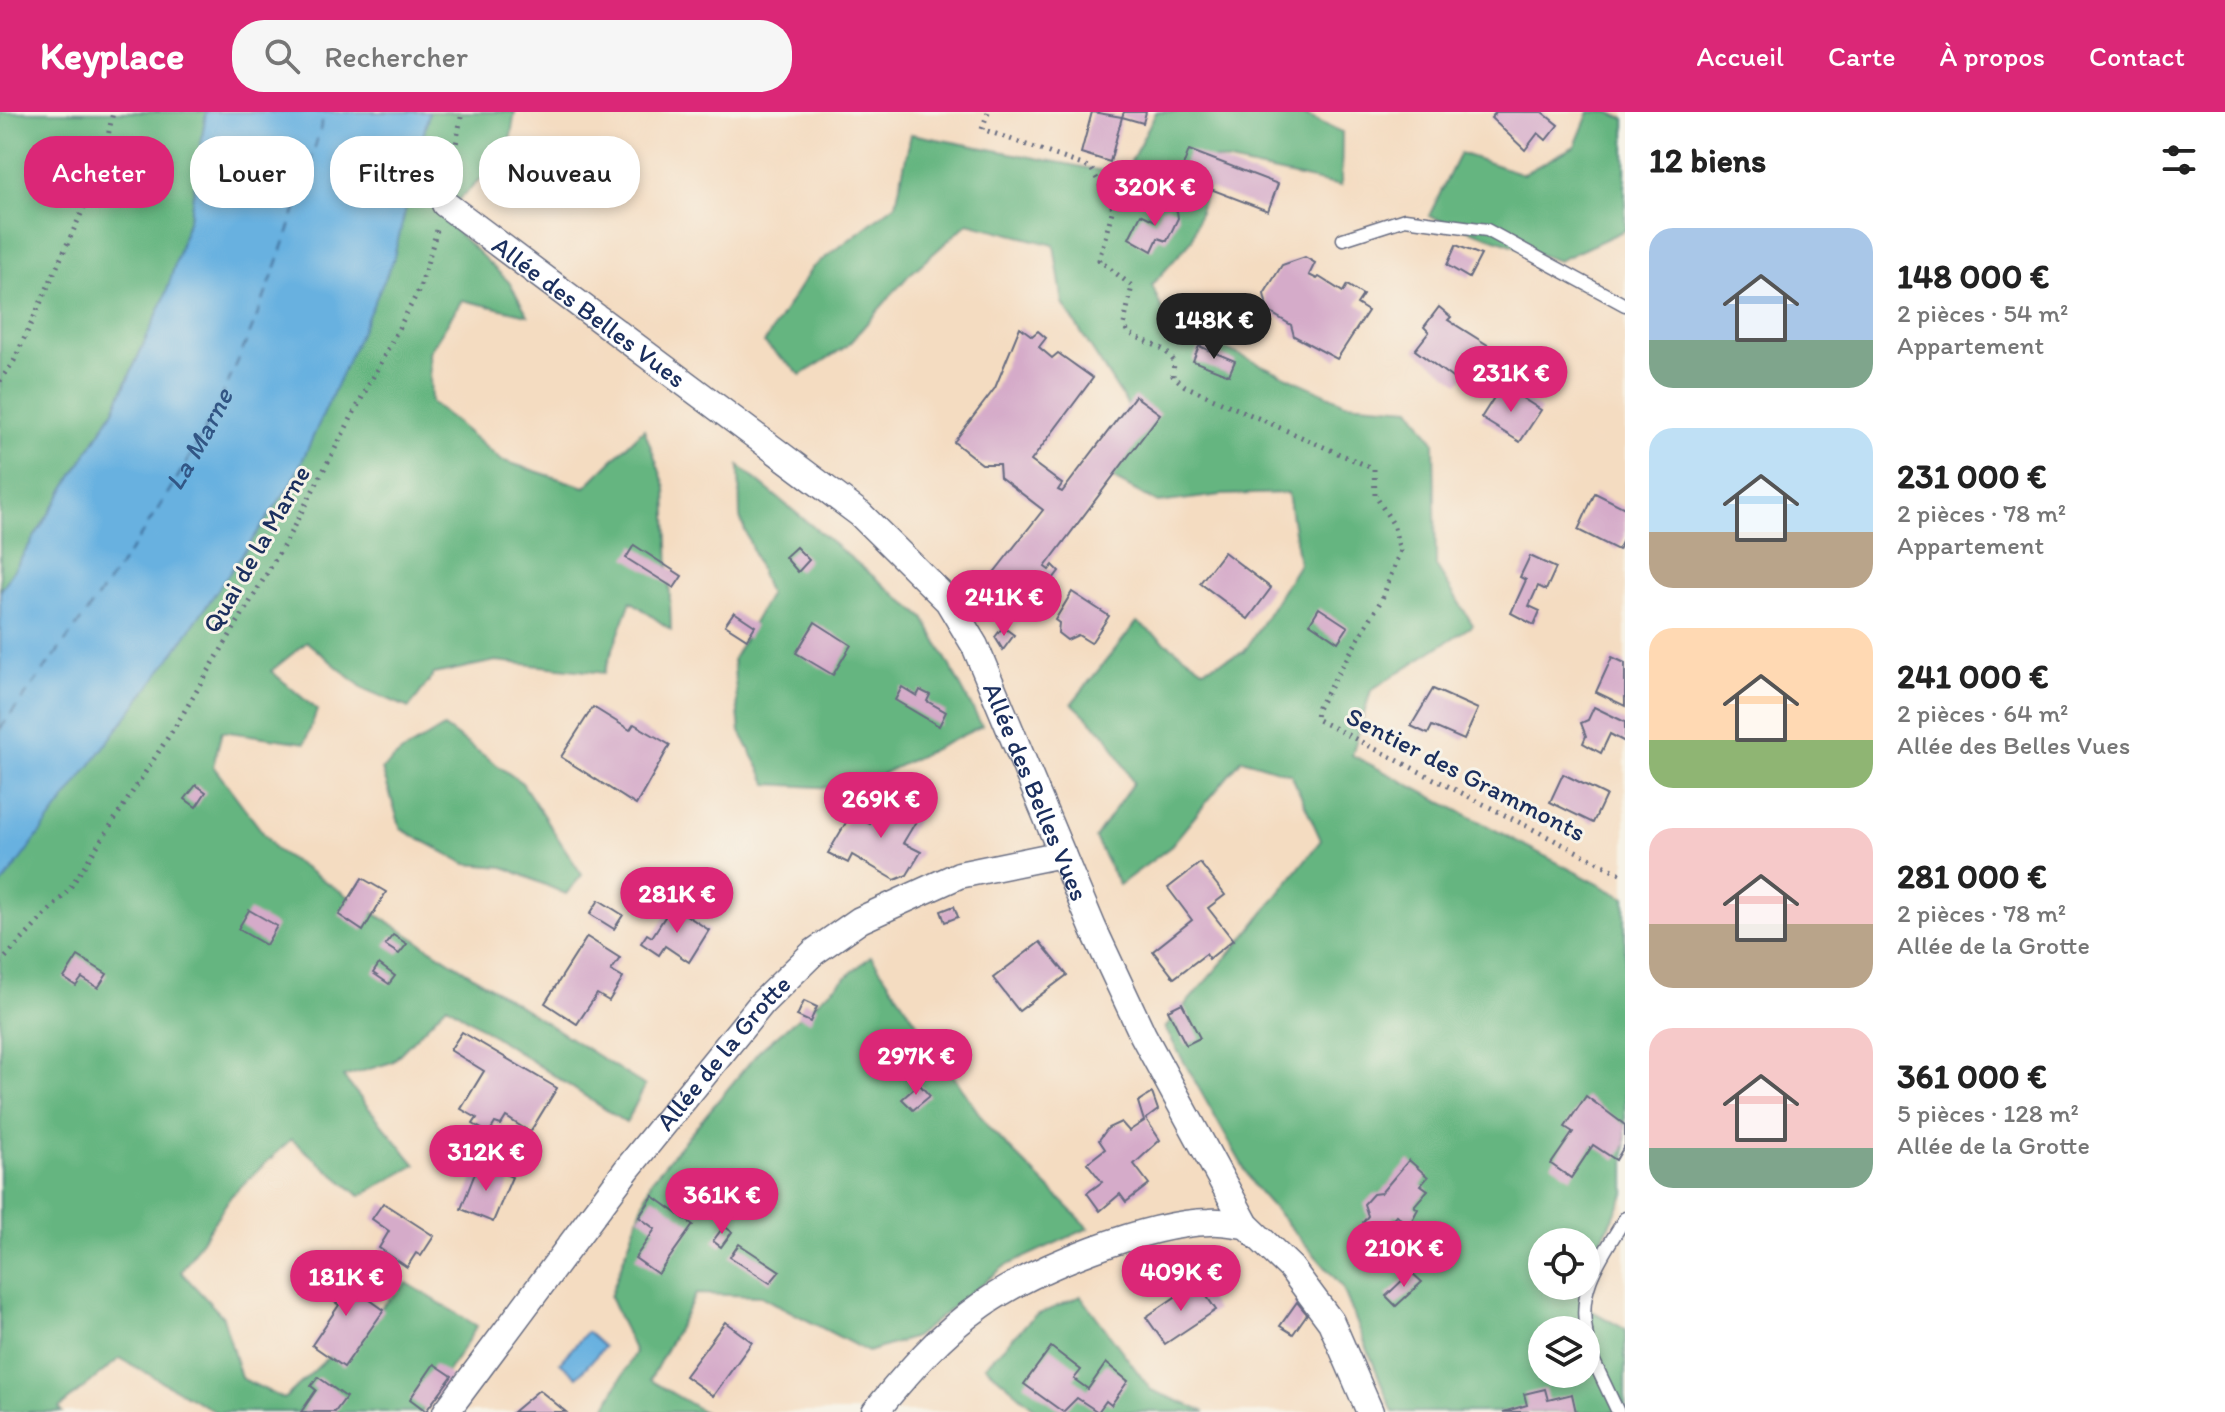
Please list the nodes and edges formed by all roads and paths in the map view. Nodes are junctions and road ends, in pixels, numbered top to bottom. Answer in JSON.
{"nodes":[{"id":1,"x":113,"y":112,"type":"edge"},
{"id":2,"x":462,"y":112,"type":"edge"},
{"id":3,"x":988,"y":112,"type":"edge"},
{"id":4,"x":458,"y":136,"type":"edge"},
{"id":5,"x":444,"y":208,"type":"edge"},
{"id":6,"x":450,"y":208,"type":"edge"},
{"id":7,"x":1343,"y":239,"type":"dead end"},
{"id":8,"x":1625,"y":305,"type":"edge"},
{"id":9,"x":0,"y":381,"type":"edge"},
{"id":10,"x":1062,"y":854,"type":"junction"},
{"id":11,"x":1625,"y":876,"type":"edge"},
{"id":12,"x":0,"y":963,"type":"edge"},
{"id":13,"x":1625,"y":1218,"type":"edge"},
{"id":14,"x":1246,"y":1225,"type":"junction"},
{"id":15,"x":1583,"y":1316,"type":"edge"},
{"id":16,"x":1600,"y":1374,"type":"edge"},
{"id":17,"x":446,"y":1412,"type":"edge"},
{"id":18,"x":875,"y":1412,"type":"edge"},
{"id":19,"x":1370,"y":1412,"type":"edge"},
{"id":20,"x":1618,"y":1412,"type":"edge"}],
"edges":[{"from":1,"to":9,"type":"path"},
{"from":2,"to":4,"type":"path","name":"Quai de la Marne"},
{"from":3,"to":11,"type":"path","name":"Sentier des Grammonts"},
{"from":5,"to":12,"type":"path","name":"Quai de la Marne"},
{"from":6,"to":10,"type":"street","name":"Allée des Belles Vues"},
{"from":7,"to":8,"type":"lane"},
{"from":10,"to":14,"type":"street","name":"Allée des Belles Vues"},
{"from":10,"to":17,"type":"street","name":"Allée de la Grotte"},
{"from":13,"to":15,"type":"lane"},
{"from":14,"to":18,"type":"street"},
{"from":14,"to":19,"type":"street","name":"Allée des Belles Vues"},
{"from":16,"to":20,"type":"lane"}]}
